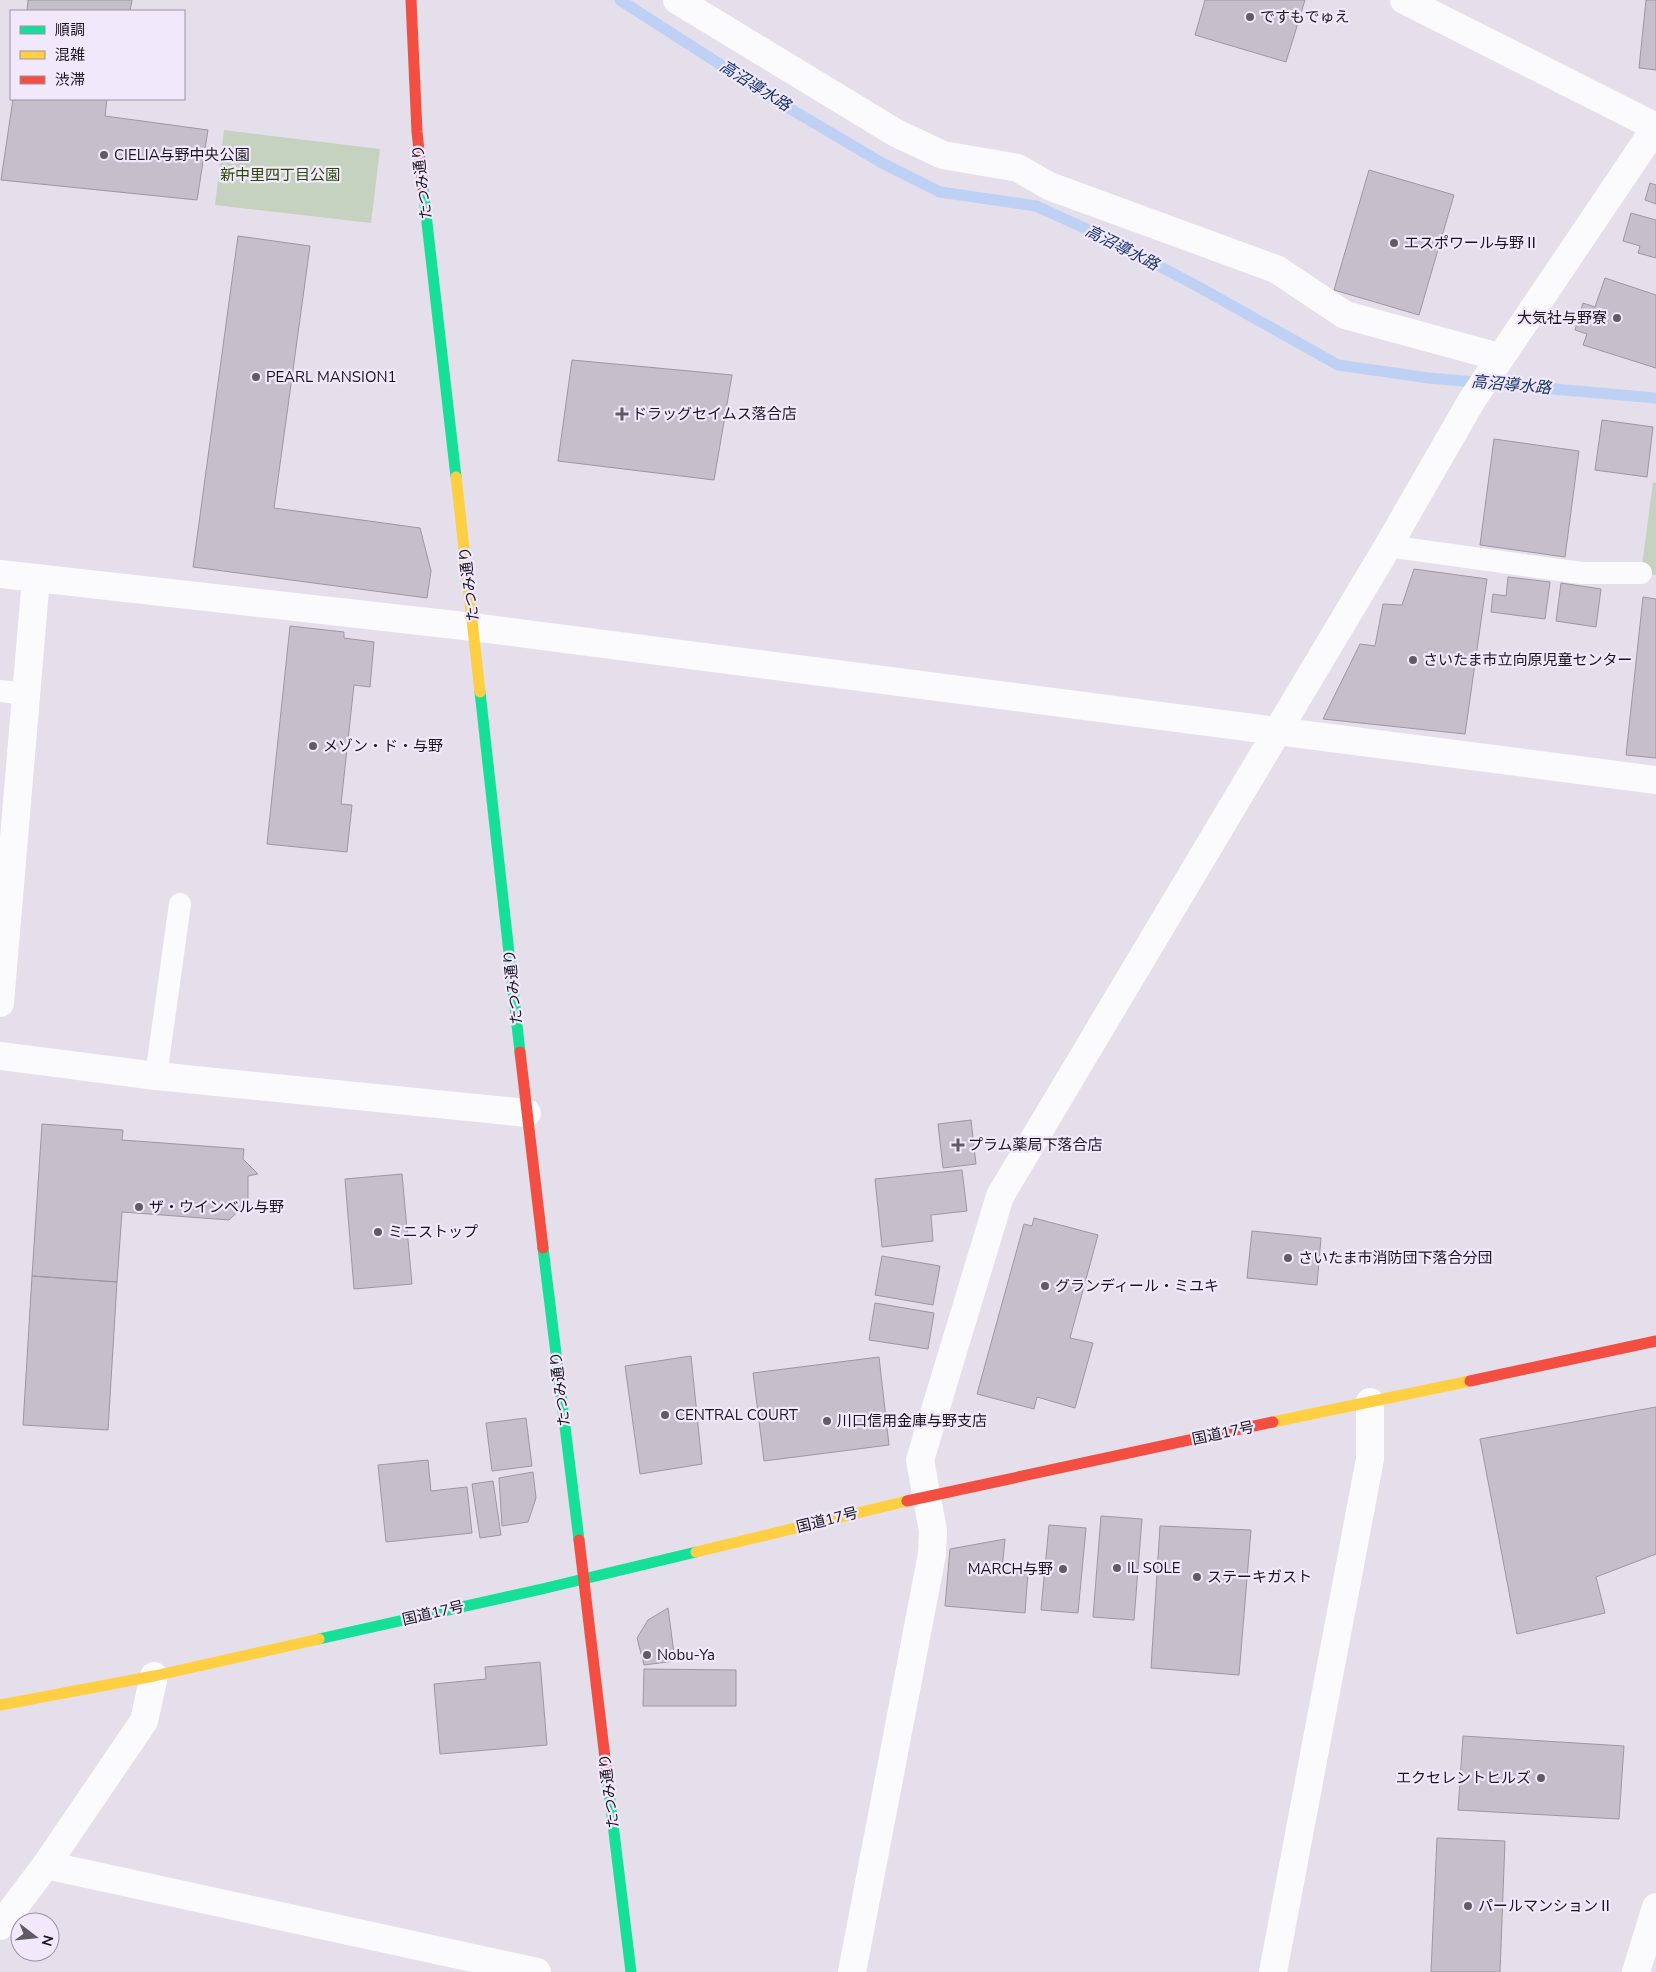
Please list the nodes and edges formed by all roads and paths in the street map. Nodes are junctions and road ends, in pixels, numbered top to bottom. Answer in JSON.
{"nodes":[{"id":1,"x":411,"y":0,"type":"edge"},
{"id":2,"x":677,"y":0,"type":"edge"},
{"id":3,"x":1404,"y":0,"type":"edge"},
{"id":4,"x":1497,"y":361,"type":"junction"},
{"id":5,"x":1388,"y":546,"type":"junction"},
{"id":6,"x":1641,"y":573,"type":"dead end"},
{"id":7,"x":0,"y":574,"type":"edge"},
{"id":8,"x":36,"y":578,"type":"junction"},
{"id":9,"x":474,"y":627,"type":"junction"},
{"id":10,"x":13,"y":693,"type":"edge"},
{"id":11,"x":1276,"y":732,"type":"junction"},
{"id":12,"x":1656,"y":780,"type":"edge"},
{"id":13,"x":5,"y":884,"type":"edge"},
{"id":14,"x":180,"y":904,"type":"dead end"},
{"id":15,"x":0,"y":1003,"type":"edge"},
{"id":16,"x":0,"y":1056,"type":"edge"},
{"id":17,"x":156,"y":1076,"type":"junction"},
{"id":18,"x":526,"y":1113,"type":"junction"},
{"id":19,"x":1656,"y":1341,"type":"edge"},
{"id":20,"x":1370,"y":1402,"type":"junction"},
{"id":21,"x":927,"y":1496,"type":"junction"},
{"id":22,"x":584,"y":1579,"type":"junction"},
{"id":23,"x":154,"y":1676,"type":"junction"},
{"id":24,"x":0,"y":1705,"type":"edge"},
{"id":25,"x":46,"y":1865,"type":"junction"},
{"id":26,"x":1656,"y":1907,"type":"edge"},
{"id":27,"x":0,"y":1926,"type":"edge"},
{"id":28,"x":537,"y":1972,"type":"edge"},
{"id":29,"x":631,"y":1972,"type":"edge"},
{"id":30,"x":852,"y":1972,"type":"edge"},
{"id":31,"x":1273,"y":1972,"type":"edge"},
{"id":32,"x":1636,"y":1972,"type":"edge"}],
"edges":[{"from":1,"to":9,"type":"main road","name":"たつみ通り"},
{"from":2,"to":4,"type":"street"},
{"from":3,"to":4,"type":"street"},
{"from":4,"to":5,"type":"street"},
{"from":5,"to":6,"type":"lane"},
{"from":5,"to":11,"type":"street"},
{"from":7,"to":8,"type":"street"},
{"from":8,"to":9,"type":"street"},
{"from":8,"to":10,"type":"street"},
{"from":9,"to":11,"type":"street"},
{"from":9,"to":18,"type":"main road","name":"たつみ通り"},
{"from":10,"to":13,"type":"street"},
{"from":11,"to":12,"type":"street"},
{"from":11,"to":21,"type":"street"},
{"from":13,"to":15,"type":"street"},
{"from":14,"to":17,"type":"lane"},
{"from":16,"to":17,"type":"street"},
{"from":17,"to":18,"type":"street"},
{"from":18,"to":22,"type":"main road","name":"たつみ通り"},
{"from":19,"to":20,"type":"main road","name":"国道17号"},
{"from":20,"to":21,"type":"main road","name":"国道17号"},
{"from":20,"to":31,"type":"street"},
{"from":21,"to":22,"type":"main road","name":"国道17号"},
{"from":21,"to":30,"type":"street"},
{"from":22,"to":23,"type":"main road","name":"国道17号"},
{"from":22,"to":29,"type":"main road","name":"たつみ通り"},
{"from":23,"to":24,"type":"main road","name":"国道17号"},
{"from":23,"to":25,"type":"street"},
{"from":25,"to":27,"type":"street"},
{"from":25,"to":28,"type":"street"},
{"from":26,"to":32,"type":"street"}]}
